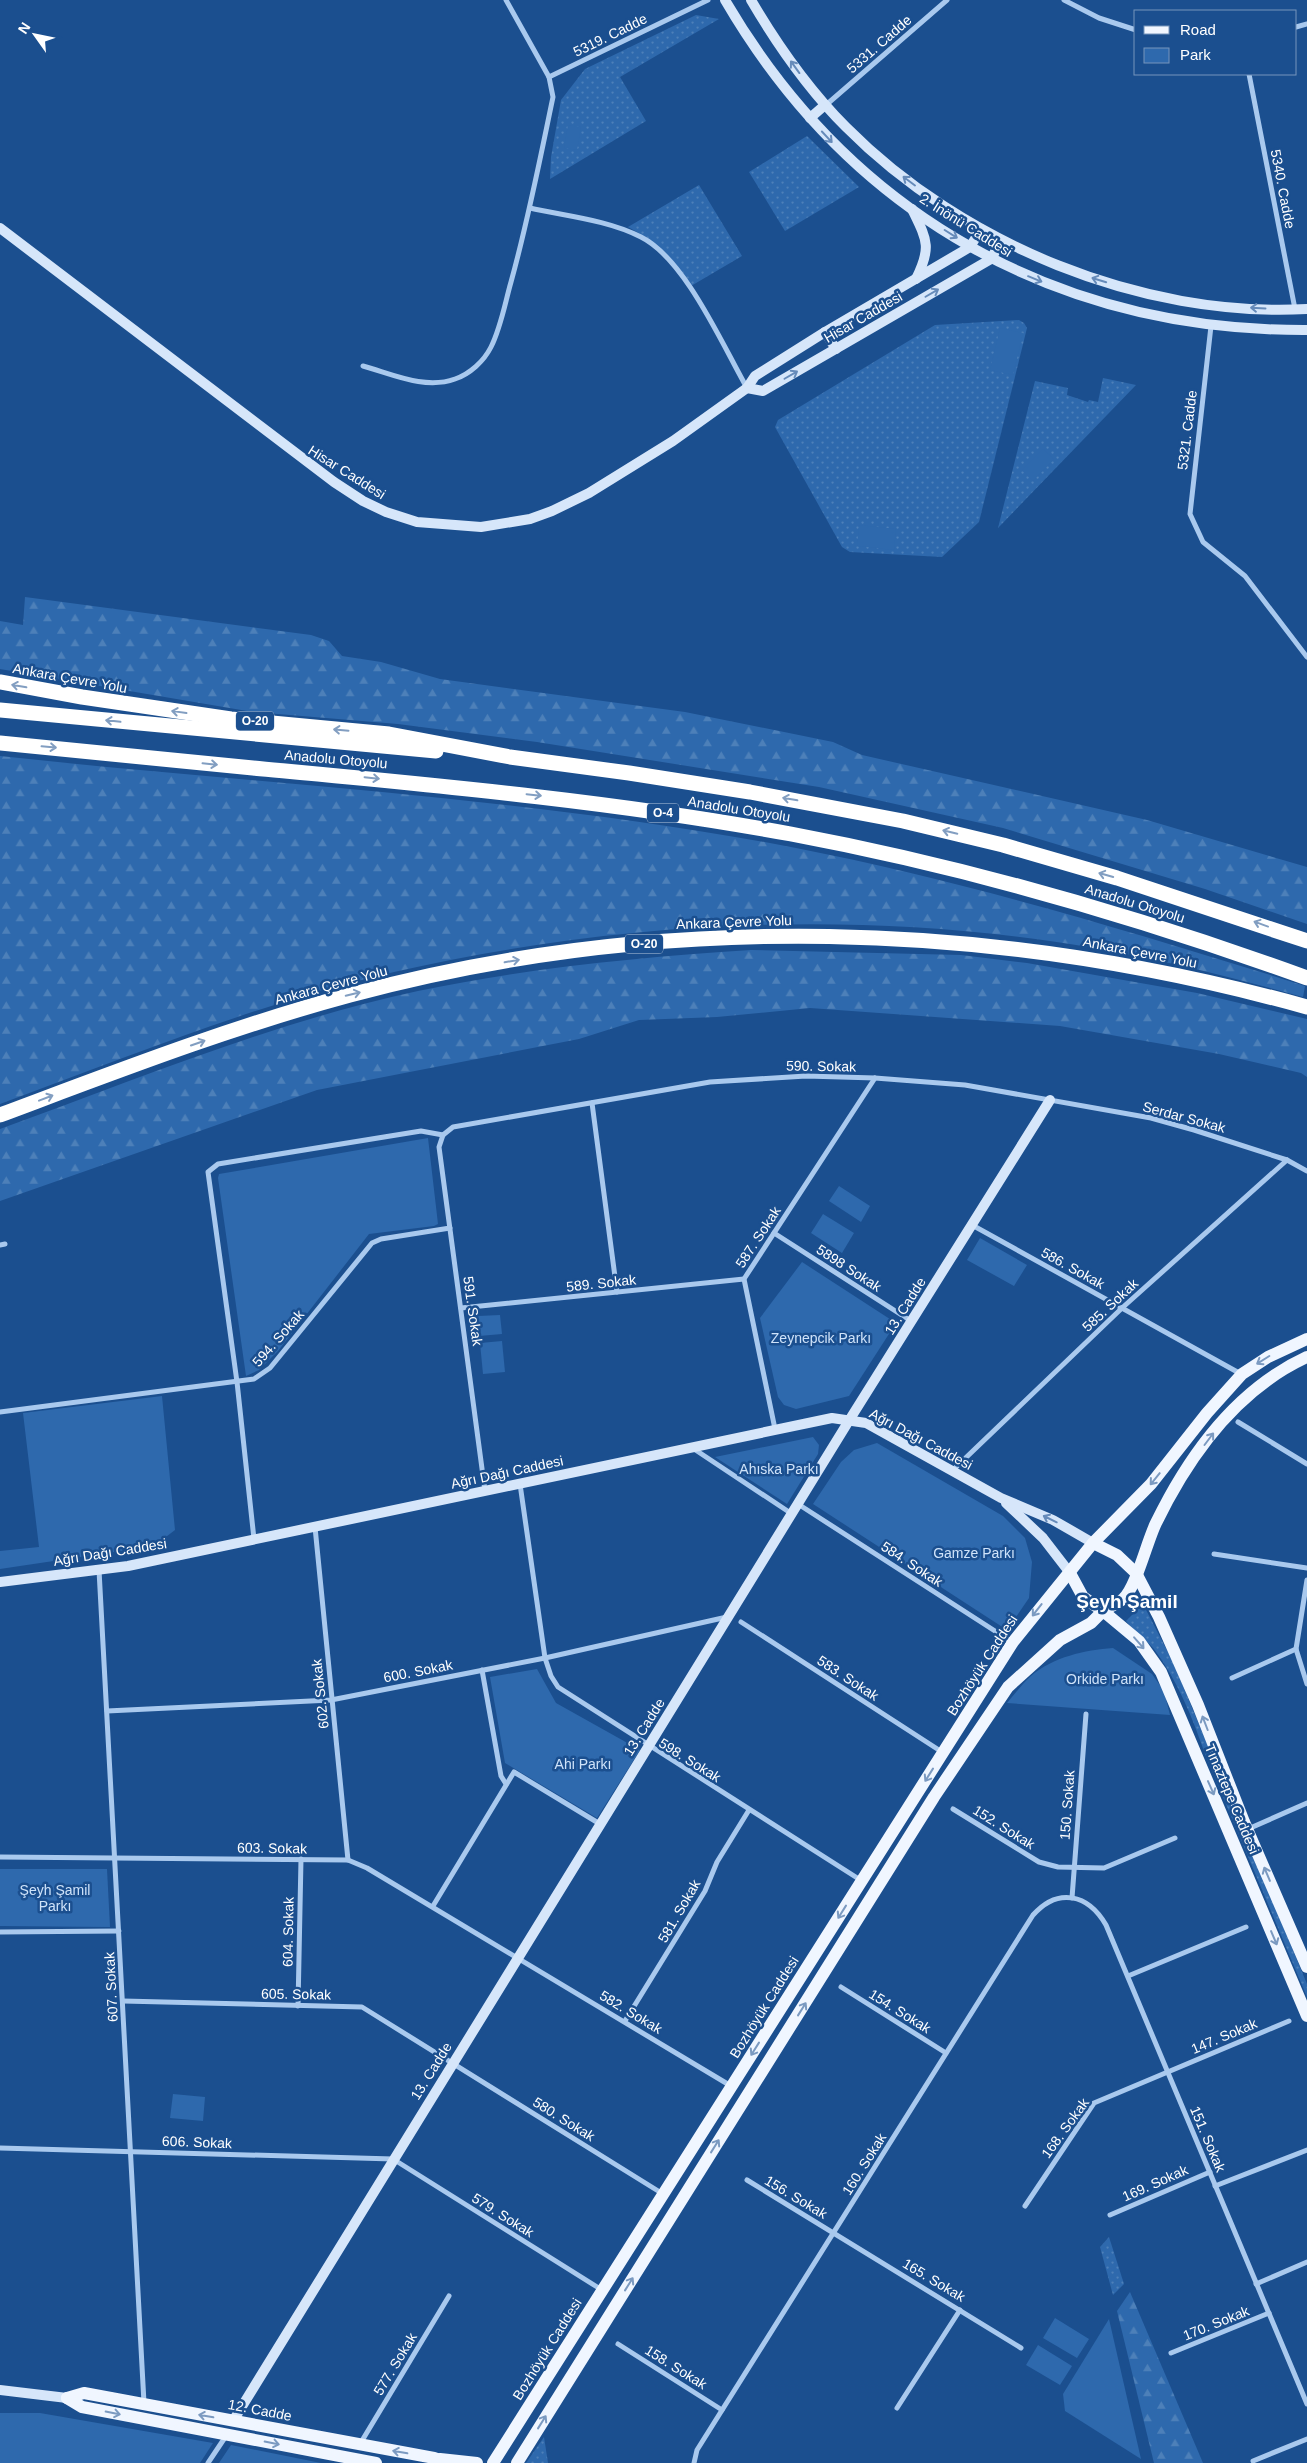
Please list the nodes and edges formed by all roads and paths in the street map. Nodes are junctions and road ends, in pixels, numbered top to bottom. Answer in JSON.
{"nodes":[{"id":1,"x":506,"y":0,"type":"edge"},
{"id":2,"x":708,"y":0,"type":"edge"},
{"id":3,"x":725,"y":0,"type":"edge"},
{"id":4,"x":751,"y":0,"type":"edge"},
{"id":5,"x":946,"y":0,"type":"edge"},
{"id":6,"x":1064,"y":0,"type":"edge"},
{"id":7,"x":1134,"y":29,"type":"edge"},
{"id":8,"x":1249,"y":75,"type":"edge"},
{"id":9,"x":549,"y":77,"type":"junction"},
{"id":10,"x":825,"y":105,"type":"junction"},
{"id":11,"x":810,"y":118,"type":"junction"},
{"id":12,"x":530,"y":208,"type":"junction"},
{"id":13,"x":912,"y":208,"type":"junction"},
{"id":14,"x":0,"y":228,"type":"edge"},
{"id":15,"x":981,"y":229,"type":"junction"},
{"id":16,"x":1001,"y":241,"type":"junction"},
{"id":17,"x":970,"y":247,"type":"junction"},
{"id":18,"x":991,"y":259,"type":"junction"},
{"id":19,"x":916,"y":279,"type":"junction"},
{"id":20,"x":1295,"y":309,"type":"junction"},
{"id":21,"x":1307,"y":309,"type":"edge"},
{"id":22,"x":1211,"y":326,"type":"junction"},
{"id":23,"x":1307,"y":330,"type":"edge"},
{"id":24,"x":826,"y":332,"type":"junction"},
{"id":25,"x":836,"y":349,"type":"junction"},
{"id":26,"x":363,"y":366,"type":"dead end"},
{"id":27,"x":747,"y":388,"type":"junction"},
{"id":28,"x":1307,"y":657,"type":"edge"},
{"id":29,"x":0,"y":682,"type":"edge"},
{"id":30,"x":0,"y":710,"type":"edge"},
{"id":31,"x":0,"y":743,"type":"edge"},
{"id":32,"x":510,"y":757,"type":"junction"},
{"id":33,"x":1307,"y":941,"type":"edge"},
{"id":34,"x":1307,"y":978,"type":"edge"},
{"id":35,"x":1307,"y":1007,"type":"edge"},
{"id":36,"x":875,"y":1078,"type":"junction"},
{"id":37,"x":1050,"y":1100,"type":"junction"},
{"id":38,"x":592,"y":1103,"type":"junction"},
{"id":39,"x":0,"y":1115,"type":"edge"},
{"id":40,"x":443,"y":1135,"type":"junction"},
{"id":41,"x":1287,"y":1160,"type":"junction"},
{"id":42,"x":1307,"y":1171,"type":"edge"},
{"id":43,"x":972,"y":1225,"type":"junction"},
{"id":44,"x":450,"y":1228,"type":"junction"},
{"id":45,"x":774,"y":1233,"type":"junction"},
{"id":46,"x":744,"y":1279,"type":"junction"},
{"id":47,"x":617,"y":1292,"type":"junction"},
{"id":48,"x":461,"y":1308,"type":"junction"},
{"id":49,"x":1122,"y":1308,"type":"junction"},
{"id":50,"x":912,"y":1321,"type":"junction"},
{"id":51,"x":1307,"y":1339,"type":"edge"},
{"id":52,"x":1307,"y":1357,"type":"edge"},
{"id":53,"x":1242,"y":1374,"type":"junction"},
{"id":54,"x":237,"y":1382,"type":"junction"},
{"id":55,"x":0,"y":1412,"type":"edge"},
{"id":56,"x":850,"y":1419,"type":"junction"},
{"id":57,"x":1238,"y":1422,"type":"dead end"},
{"id":58,"x":776,"y":1430,"type":"junction"},
{"id":59,"x":692,"y":1447,"type":"junction"},
{"id":60,"x":1307,"y":1464,"type":"edge"},
{"id":61,"x":953,"y":1470,"type":"junction"},
{"id":62,"x":520,"y":1483,"type":"junction"},
{"id":63,"x":485,"y":1491,"type":"junction"},
{"id":64,"x":1001,"y":1498,"type":"junction"},
{"id":65,"x":798,"y":1504,"type":"junction"},
{"id":66,"x":792,"y":1514,"type":"junction"},
{"id":67,"x":315,"y":1526,"type":"junction"},
{"id":68,"x":254,"y":1539,"type":"junction"},
{"id":69,"x":1093,"y":1543,"type":"junction"},
{"id":70,"x":1214,"y":1554,"type":"dead end"},
{"id":71,"x":1307,"y":1568,"type":"edge"},
{"id":72,"x":99,"y":1570,"type":"junction"},
{"id":73,"x":1070,"y":1573,"type":"junction"},
{"id":74,"x":1136,"y":1573,"type":"junction"},
{"id":75,"x":1307,"y":1580,"type":"edge"},
{"id":76,"x":0,"y":1582,"type":"edge"},
{"id":77,"x":1103,"y":1611,"type":"junction"},
{"id":78,"x":728,"y":1616,"type":"junction"},
{"id":79,"x":741,"y":1622,"type":"dead end"},
{"id":80,"x":1013,"y":1642,"type":"junction"},
{"id":81,"x":1296,"y":1649,"type":"junction"},
{"id":82,"x":546,"y":1658,"type":"junction"},
{"id":83,"x":482,"y":1670,"type":"junction"},
{"id":84,"x":1232,"y":1678,"type":"dead end"},
{"id":85,"x":1307,"y":1684,"type":"edge"},
{"id":86,"x":331,"y":1700,"type":"junction"},
{"id":87,"x":107,"y":1711,"type":"junction"},
{"id":88,"x":1086,"y":1714,"type":"dead end"},
{"id":89,"x":648,"y":1746,"type":"junction"},
{"id":90,"x":943,"y":1752,"type":"junction"},
{"id":91,"x":506,"y":1784,"type":"junction"},
{"id":92,"x":1307,"y":1803,"type":"edge"},
{"id":93,"x":952,"y":1809,"type":"dead end"},
{"id":94,"x":749,"y":1810,"type":"junction"},
{"id":95,"x":600,"y":1824,"type":"junction"},
{"id":96,"x":1248,"y":1830,"type":"junction"},
{"id":97,"x":1175,"y":1838,"type":"dead end"},
{"id":98,"x":0,"y":1857,"type":"edge"},
{"id":99,"x":115,"y":1857,"type":"junction"},
{"id":100,"x":301,"y":1859,"type":"junction"},
{"id":101,"x":348,"y":1860,"type":"junction"},
{"id":102,"x":1074,"y":1868,"type":"junction"},
{"id":103,"x":862,"y":1881,"type":"junction"},
{"id":104,"x":1072,"y":1898,"type":"junction"},
{"id":105,"x":433,"y":1906,"type":"junction"},
{"id":106,"x":1246,"y":1927,"type":"dead end"},
{"id":107,"x":119,"y":1931,"type":"junction"},
{"id":108,"x":0,"y":1932,"type":"edge"},
{"id":109,"x":518,"y":1956,"type":"junction"},
{"id":110,"x":1307,"y":1967,"type":"edge"},
{"id":111,"x":1128,"y":1976,"type":"junction"},
{"id":112,"x":841,"y":1987,"type":"dead end"},
{"id":113,"x":123,"y":2001,"type":"junction"},
{"id":114,"x":298,"y":2006,"type":"junction"},
{"id":115,"x":1307,"y":2016,"type":"edge"},
{"id":116,"x":625,"y":2021,"type":"junction"},
{"id":117,"x":1289,"y":2021,"type":"dead end"},
{"id":118,"x":946,"y":2053,"type":"junction"},
{"id":119,"x":452,"y":2063,"type":"junction"},
{"id":120,"x":1168,"y":2071,"type":"junction"},
{"id":121,"x":732,"y":2086,"type":"junction"},
{"id":122,"x":0,"y":2148,"type":"edge"},
{"id":123,"x":1307,"y":2150,"type":"edge"},
{"id":124,"x":131,"y":2152,"type":"junction"},
{"id":125,"x":393,"y":2158,"type":"junction"},
{"id":126,"x":1210,"y":2172,"type":"junction"},
{"id":127,"x":747,"y":2180,"type":"dead end"},
{"id":128,"x":1215,"y":2186,"type":"junction"},
{"id":129,"x":663,"y":2194,"type":"junction"},
{"id":130,"x":1025,"y":2206,"type":"dead end"},
{"id":131,"x":1110,"y":2215,"type":"dead end"},
{"id":132,"x":834,"y":2233,"type":"junction"},
{"id":133,"x":1307,"y":2262,"type":"edge"},
{"id":134,"x":1256,"y":2284,"type":"junction"},
{"id":135,"x":602,"y":2290,"type":"junction"},
{"id":136,"x":449,"y":2296,"type":"dead end"},
{"id":137,"x":960,"y":2310,"type":"junction"},
{"id":138,"x":1269,"y":2313,"type":"junction"},
{"id":139,"x":618,"y":2344,"type":"dead end"},
{"id":140,"x":1022,"y":2348,"type":"dead end"},
{"id":141,"x":1171,"y":2353,"type":"dead end"},
{"id":142,"x":1307,"y":2386,"type":"edge"},
{"id":143,"x":1301,"y":2389,"type":"junction"},
{"id":144,"x":0,"y":2390,"type":"edge"},
{"id":145,"x":67,"y":2398,"type":"junction"},
{"id":146,"x":144,"y":2404,"type":"junction"},
{"id":147,"x":1307,"y":2404,"type":"edge"},
{"id":148,"x":897,"y":2408,"type":"dead end"},
{"id":149,"x":722,"y":2410,"type":"junction"},
{"id":150,"x":233,"y":2421,"type":"junction"},
{"id":151,"x":227,"y":2435,"type":"junction"},
{"id":152,"x":1307,"y":2439,"type":"edge"},
{"id":153,"x":360,"y":2444,"type":"junction"},
{"id":154,"x":434,"y":2458,"type":"junction"},
{"id":155,"x":1253,"y":2461,"type":"dead end"},
{"id":156,"x":208,"y":2463,"type":"edge"},
{"id":157,"x":376,"y":2463,"type":"edge"},
{"id":158,"x":448,"y":2463,"type":"edge"},
{"id":159,"x":477,"y":2463,"type":"edge"},
{"id":160,"x":492,"y":2463,"type":"edge"},
{"id":161,"x":516,"y":2463,"type":"edge"},
{"id":162,"x":694,"y":2463,"type":"edge"}],
"edges":[{"from":1,"to":9,"type":"street"},
{"from":2,"to":9,"type":"street","name":"5319. Cadde"},
{"from":3,"to":11,"type":"street","name":"2. İnönü Caddesi"},
{"from":10,"to":4,"type":"street","name":"2. İnönü Caddesi","one_way":true},
{"from":5,"to":10,"type":"street","name":"5331. Cadde"},
{"from":6,"to":7,"type":"street"},
{"from":8,"to":20,"type":"street","name":"5340. Cadde"},
{"from":9,"to":12,"type":"street"},
{"from":10,"to":11,"type":"street"},
{"from":15,"to":10,"type":"street","name":"2. İnönü Caddesi","one_way":true},
{"from":11,"to":13,"type":"street","name":"2. İnönü Caddesi","one_way":true},
{"from":12,"to":26,"type":"street"},
{"from":12,"to":27,"type":"street"},
{"from":13,"to":17,"type":"street","name":"2. İnönü Caddesi","one_way":true},
{"from":13,"to":19,"type":"street"},
{"from":14,"to":27,"type":"street","name":"Hisar Caddesi"},
{"from":15,"to":16,"type":"street","name":"2. İnönü Caddesi"},
{"from":15,"to":17,"type":"street"},
{"from":16,"to":18,"type":"street"},
{"from":20,"to":16,"type":"street","name":"2. İnönü Caddesi","one_way":true},
{"from":17,"to":18,"type":"street","name":"2. İnönü Caddesi"},
{"from":17,"to":19,"type":"street","name":"Hisar Caddesi"},
{"from":18,"to":22,"type":"street","name":"2. İnönü Caddesi","one_way":true},
{"from":25,"to":18,"type":"street","name":"Hisar Caddesi","one_way":true},
{"from":19,"to":24,"type":"street","name":"Hisar Caddesi"},
{"from":20,"to":21,"type":"street","name":"2. İnönü Caddesi"},
{"from":22,"to":23,"type":"street","name":"2. İnönü Caddesi"},
{"from":22,"to":28,"type":"street","name":"5321. Cadde"},
{"from":24,"to":25,"type":"street"},
{"from":24,"to":27,"type":"street","name":"Hisar Caddesi"},
{"from":27,"to":25,"type":"street","name":"Hisar Caddesi","one_way":true},
{"from":32,"to":29,"type":"highway","name":"Ankara Çevre Yolu","number":"O-20","one_way":true},
{"from":32,"to":30,"type":"highway","name":"Anadolu Otoyolu","one_way":true},
{"from":31,"to":34,"type":"highway","name":"Anadolu Otoyolu","number":"O-4","one_way":true},
{"from":33,"to":32,"type":"highway","name":"Ankara Çevre Yolu","number":"O-20","one_way":true},
{"from":39,"to":35,"type":"highway","name":"Ankara Çevre Yolu","number":"O-20","one_way":true},
{"from":36,"to":37,"type":"street","name":"590. Sokak"},
{"from":36,"to":38,"type":"street","name":"590. Sokak"},
{"from":36,"to":45,"type":"street","name":"587. Sokak"},
{"from":37,"to":41,"type":"street","name":"Serdar Sokak"},
{"from":37,"to":43,"type":"street","name":"13. Cadde"},
{"from":38,"to":40,"type":"street","name":"590. Sokak"},
{"from":38,"to":47,"type":"street"},
{"from":40,"to":44,"type":"street","name":"591. Sokak"},
{"from":40,"to":54,"type":"street"},
{"from":41,"to":42,"type":"street","name":"Serdar Sokak"},
{"from":41,"to":49,"type":"street","name":"585. Sokak"},
{"from":43,"to":49,"type":"street","name":"586. Sokak"},
{"from":43,"to":50,"type":"street","name":"13. Cadde"},
{"from":44,"to":48,"type":"street","name":"591. Sokak"},
{"from":44,"to":54,"type":"street","name":"594. Sokak"},
{"from":45,"to":46,"type":"street","name":"587. Sokak"},
{"from":45,"to":50,"type":"street","name":"5898 Sokak"},
{"from":46,"to":47,"type":"street","name":"589. Sokak"},
{"from":46,"to":58,"type":"street","name":"587. Sokak"},
{"from":47,"to":48,"type":"street","name":"589. Sokak"},
{"from":48,"to":63,"type":"street","name":"591. Sokak"},
{"from":49,"to":53,"type":"street","name":"586. Sokak"},
{"from":49,"to":61,"type":"street","name":"585. Sokak"},
{"from":50,"to":56,"type":"street","name":"13. Cadde"},
{"from":51,"to":53,"type":"main road","one_way":true},
{"from":74,"to":52,"type":"main road","one_way":true},
{"from":53,"to":69,"type":"main road","one_way":true},
{"from":54,"to":55,"type":"street","name":"594. Sokak"},
{"from":54,"to":68,"type":"street"},
{"from":56,"to":58,"type":"street","name":"Ağrı Dağı Caddesi"},
{"from":56,"to":61,"type":"street","name":"Ağrı Dağı Caddesi"},
{"from":56,"to":65,"type":"street","name":"13. Cadde"},
{"from":57,"to":60,"type":"street"},
{"from":58,"to":59,"type":"street","name":"Ağrı Dağı Caddesi"},
{"from":59,"to":62,"type":"street","name":"Ağrı Dağı Caddesi"},
{"from":59,"to":66,"type":"street"},
{"from":61,"to":64,"type":"street","name":"Ağrı Dağı Caddesi"},
{"from":62,"to":63,"type":"street","name":"Ağrı Dağı Caddesi"},
{"from":62,"to":82,"type":"street","name":"598. Sokak"},
{"from":63,"to":67,"type":"street","name":"Ağrı Dağı Caddesi"},
{"from":69,"to":64,"type":"street","name":"Ağrı Dağı Caddesi","one_way":true},
{"from":64,"to":73,"type":"street","name":"Ağrı Dağı Caddesi"},
{"from":65,"to":66,"type":"street","name":"13. Cadde"},
{"from":65,"to":80,"type":"street","name":"584. Sokak"},
{"from":66,"to":78,"type":"street","name":"13. Cadde"},
{"from":67,"to":68,"type":"street","name":"Ağrı Dağı Caddesi"},
{"from":67,"to":86,"type":"street","name":"602. Sokak"},
{"from":68,"to":72,"type":"street","name":"Ağrı Dağı Caddesi"},
{"from":69,"to":73,"type":"main road"},
{"from":69,"to":74,"type":"main road"},
{"from":70,"to":71,"type":"street"},
{"from":72,"to":76,"type":"street","name":"Ağrı Dağı Caddesi"},
{"from":72,"to":87,"type":"street","name":"607. Sokak"},
{"from":73,"to":77,"type":"main road"},
{"from":73,"to":80,"type":"main road","name":"Bozhöyük Caddesi","one_way":true},
{"from":74,"to":77,"type":"main road"},
{"from":96,"to":74,"type":"main road","name":"Tınaztepe Caddesi","one_way":true},
{"from":75,"to":81,"type":"street"},
{"from":77,"to":115,"type":"main road","name":"Tınaztepe Caddesi","one_way":true},
{"from":161,"to":77,"type":"main road","one_way":true},
{"from":78,"to":82,"type":"street","name":"600. Sokak"},
{"from":78,"to":89,"type":"street","name":"13. Cadde"},
{"from":79,"to":90,"type":"street","name":"583. Sokak"},
{"from":80,"to":90,"type":"main road","name":"Bozhöyük Caddesi"},
{"from":81,"to":84,"type":"street"},
{"from":81,"to":85,"type":"street"},
{"from":82,"to":83,"type":"street","name":"600. Sokak"},
{"from":82,"to":89,"type":"street","name":"598. Sokak"},
{"from":83,"to":86,"type":"street","name":"600. Sokak"},
{"from":83,"to":91,"type":"street"},
{"from":86,"to":87,"type":"street","name":"600. Sokak"},
{"from":86,"to":101,"type":"street","name":"602. Sokak"},
{"from":87,"to":99,"type":"street","name":"607. Sokak"},
{"from":88,"to":102,"type":"street","name":"150. Sokak"},
{"from":89,"to":94,"type":"street","name":"598. Sokak"},
{"from":89,"to":95,"type":"street","name":"13. Cadde"},
{"from":90,"to":103,"type":"main road","name":"Bozhöyük Caddesi","one_way":true},
{"from":91,"to":95,"type":"street"},
{"from":91,"to":105,"type":"street"},
{"from":92,"to":96,"type":"street"},
{"from":93,"to":102,"type":"street","name":"152. Sokak"},
{"from":94,"to":103,"type":"street","name":"598. Sokak"},
{"from":94,"to":116,"type":"street","name":"581. Sokak"},
{"from":95,"to":109,"type":"street","name":"13. Cadde"},
{"from":110,"to":96,"type":"main road","name":"Tınaztepe Caddesi","one_way":true},
{"from":97,"to":102,"type":"street","name":"152. Sokak"},
{"from":98,"to":99,"type":"street","name":"603. Sokak"},
{"from":99,"to":100,"type":"street","name":"603. Sokak"},
{"from":99,"to":107,"type":"street","name":"607. Sokak"},
{"from":100,"to":101,"type":"street","name":"603. Sokak"},
{"from":100,"to":114,"type":"street","name":"604. Sokak"},
{"from":101,"to":105,"type":"street","name":"603. Sokak"},
{"from":102,"to":104,"type":"street","name":"150. Sokak"},
{"from":103,"to":121,"type":"main road","name":"Bozhöyük Caddesi","one_way":true},
{"from":104,"to":111,"type":"street","name":"151. Sokak"},
{"from":104,"to":118,"type":"street","name":"160. Sokak"},
{"from":105,"to":109,"type":"street","name":"603. Sokak"},
{"from":106,"to":111,"type":"street"},
{"from":107,"to":108,"type":"street"},
{"from":107,"to":113,"type":"street","name":"607. Sokak"},
{"from":109,"to":116,"type":"street","name":"582. Sokak"},
{"from":109,"to":119,"type":"street","name":"13. Cadde"},
{"from":111,"to":120,"type":"street","name":"151. Sokak"},
{"from":112,"to":118,"type":"street","name":"154. Sokak"},
{"from":113,"to":114,"type":"street","name":"605. Sokak"},
{"from":113,"to":124,"type":"street","name":"607. Sokak"},
{"from":114,"to":119,"type":"street","name":"605. Sokak"},
{"from":116,"to":121,"type":"street","name":"582. Sokak"},
{"from":117,"to":120,"type":"street","name":"147. Sokak"},
{"from":118,"to":132,"type":"street","name":"160. Sokak"},
{"from":119,"to":125,"type":"street","name":"13. Cadde"},
{"from":119,"to":129,"type":"street","name":"580. Sokak"},
{"from":120,"to":126,"type":"street","name":"151. Sokak"},
{"from":120,"to":130,"type":"street","name":"168. Sokak"},
{"from":121,"to":129,"type":"main road","name":"Bozhöyük Caddesi"},
{"from":122,"to":124,"type":"street","name":"606. Sokak"},
{"from":123,"to":128,"type":"street"},
{"from":124,"to":125,"type":"street","name":"606. Sokak"},
{"from":124,"to":146,"type":"street","name":"607. Sokak"},
{"from":125,"to":135,"type":"street","name":"579. Sokak"},
{"from":125,"to":150,"type":"street","name":"13. Cadde"},
{"from":126,"to":128,"type":"street","name":"151. Sokak"},
{"from":126,"to":131,"type":"street","name":"169. Sokak"},
{"from":127,"to":132,"type":"street","name":"156. Sokak"},
{"from":128,"to":134,"type":"street","name":"151. Sokak"},
{"from":129,"to":135,"type":"main road","name":"Bozhöyük Caddesi"},
{"from":132,"to":137,"type":"street","name":"165. Sokak"},
{"from":132,"to":149,"type":"street","name":"160. Sokak"},
{"from":133,"to":134,"type":"street"},
{"from":134,"to":138,"type":"street","name":"151. Sokak"},
{"from":135,"to":160,"type":"main road","name":"Bozhöyük Caddesi"},
{"from":136,"to":153,"type":"street","name":"577. Sokak"},
{"from":137,"to":140,"type":"street","name":"165. Sokak"},
{"from":137,"to":148,"type":"street"},
{"from":138,"to":141,"type":"street","name":"170. Sokak"},
{"from":138,"to":143,"type":"street","name":"151. Sokak"},
{"from":139,"to":149,"type":"street","name":"158. Sokak"},
{"from":142,"to":143,"type":"street"},
{"from":143,"to":147,"type":"street","name":"151. Sokak"},
{"from":144,"to":145,"type":"street","name":"12. Cadde"},
{"from":145,"to":146,"type":"main road","name":"12. Cadde"},
{"from":145,"to":151,"type":"main road","name":"12. Cadde","one_way":true},
{"from":150,"to":146,"type":"main road","name":"12. Cadde","one_way":true},
{"from":149,"to":162,"type":"street","name":"160. Sokak"},
{"from":150,"to":153,"type":"main road","name":"12. Cadde"},
{"from":151,"to":156,"type":"street"},
{"from":151,"to":157,"type":"main road","name":"12. Cadde","one_way":true},
{"from":152,"to":155,"type":"street"},
{"from":154,"to":153,"type":"main road","name":"12. Cadde","one_way":true},
{"from":154,"to":158,"type":"main road","name":"12. Cadde"},
{"from":154,"to":159,"type":"main road"}]}
